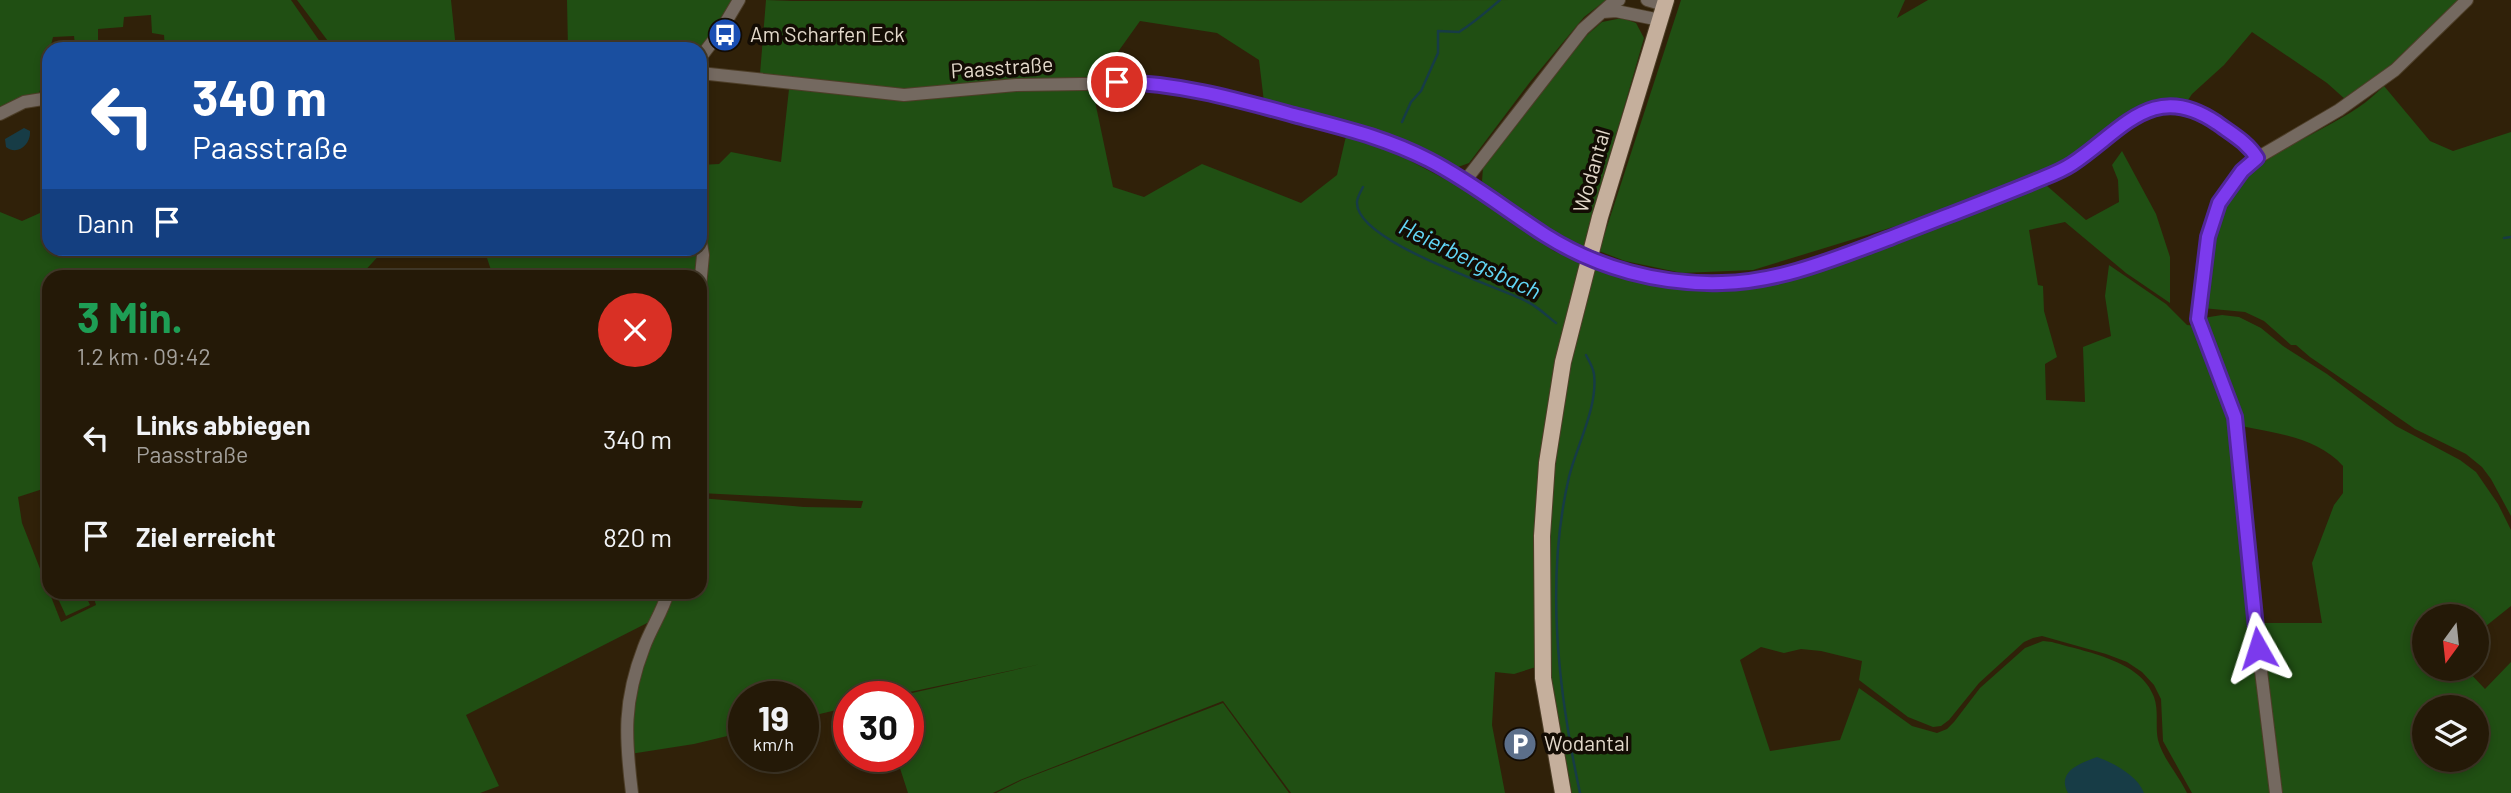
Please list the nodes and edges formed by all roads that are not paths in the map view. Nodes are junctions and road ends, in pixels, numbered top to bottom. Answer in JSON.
{"nodes":[{"id":1,"x":739,"y":0,"type":"edge"},
{"id":2,"x":1619,"y":0,"type":"edge"},
{"id":3,"x":1647,"y":0,"type":"edge"},
{"id":4,"x":2467,"y":0,"type":"edge"},
{"id":5,"x":1663,"y":8,"type":"edge"},
{"id":6,"x":1603,"y":12,"type":"junction"},
{"id":7,"x":707,"y":49,"type":"edge"},
{"id":8,"x":707,"y":74,"type":"edge"},
{"id":9,"x":42,"y":99,"type":"edge"},
{"id":10,"x":0,"y":114,"type":"edge"},
{"id":11,"x":2257,"y":158,"type":"junction"},
{"id":12,"x":1465,"y":181,"type":"junction"},
{"id":13,"x":665,"y":599,"type":"edge"},
{"id":14,"x":632,"y":793,"type":"edge"},
{"id":15,"x":1563,"y":793,"type":"edge"},
{"id":16,"x":2276,"y":793,"type":"edge"}],
"edges":[{"from":1,"to":7,"type":"street"},
{"from":2,"to":6,"type":"street"},
{"from":3,"to":5,"type":"street"},
{"from":4,"to":11,"type":"street"},
{"from":5,"to":6,"type":"street"},
{"from":5,"to":15,"type":"main road","name":"Wodantal"},
{"from":6,"to":12,"type":"street"},
{"from":8,"to":12,"type":"street","name":"Paasstraße"},
{"from":9,"to":10,"type":"street"},
{"from":11,"to":12,"type":"street","name":"Paasstraße","bridge":true},
{"from":11,"to":16,"type":"street"},
{"from":13,"to":14,"type":"street"}]}
